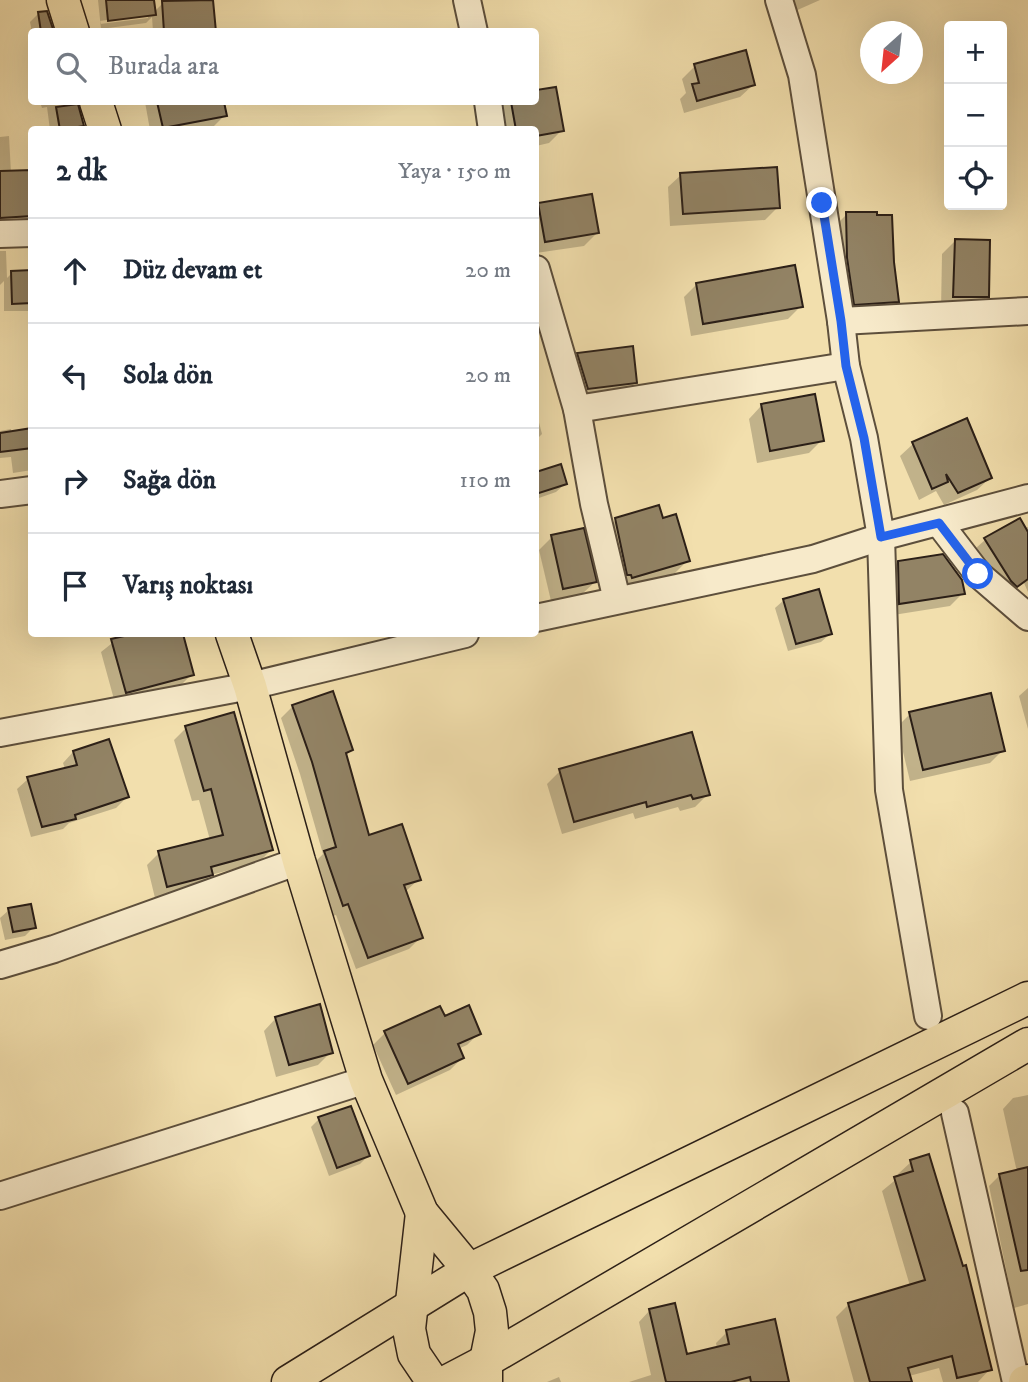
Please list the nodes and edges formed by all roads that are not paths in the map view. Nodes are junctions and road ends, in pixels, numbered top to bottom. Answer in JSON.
{"nodes":[{"id":1,"x":63,"y":0,"type":"edge"},
{"id":2,"x":467,"y":0,"type":"edge"},
{"id":3,"x":779,"y":0,"type":"edge"},
{"id":4,"x":73,"y":28,"type":"edge"},
{"id":5,"x":473,"y":28,"type":"edge"},
{"id":6,"x":97,"y":105,"type":"edge"},
{"id":7,"x":488,"y":105,"type":"edge"},
{"id":8,"x":105,"y":126,"type":"edge"},
{"id":9,"x":491,"y":126,"type":"edge"},
{"id":10,"x":0,"y":233,"type":"edge"},
{"id":11,"x":28,"y":233,"type":"edge"},
{"id":12,"x":540,"y":298,"type":"edge"},
{"id":13,"x":1028,"y":311,"type":"edge"},
{"id":14,"x":841,"y":321,"type":"junction"},
{"id":15,"x":846,"y":366,"type":"junction"},
{"id":16,"x":577,"y":409,"type":"junction"},
{"id":17,"x":28,"y":490,"type":"edge"},
{"id":18,"x":0,"y":494,"type":"edge"},
{"id":19,"x":1028,"y":498,"type":"edge"},
{"id":20,"x":939,"y":523,"type":"junction"},
{"id":21,"x":881,"y":537,"type":"junction"},
{"id":22,"x":617,"y":600,"type":"junction"},
{"id":23,"x":539,"y":617,"type":"edge"},
{"id":24,"x":1028,"y":617,"type":"edge"},
{"id":25,"x":233,"y":637,"type":"edge"},
{"id":26,"x":453,"y":637,"type":"edge"},
{"id":27,"x":250,"y":686,"type":"junction"},
{"id":28,"x":0,"y":733,"type":"edge"},
{"id":29,"x":299,"y":861,"type":"junction"},
{"id":30,"x":0,"y":965,"type":"edge"},
{"id":31,"x":1028,"y":998,"type":"edge"},
{"id":32,"x":928,"y":1016,"type":"dead end"},
{"id":33,"x":1028,"y":1044,"type":"edge"},
{"id":34,"x":366,"y":1080,"type":"junction"},
{"id":35,"x":955,"y":1113,"type":"dead end"},
{"id":36,"x":0,"y":1196,"type":"edge"},
{"id":37,"x":422,"y":1213,"type":"junction"},
{"id":38,"x":469,"y":1270,"type":"junction"},
{"id":39,"x":413,"y":1303,"type":"junction"},
{"id":40,"x":486,"y":1372,"type":"edge"},
{"id":41,"x":288,"y":1382,"type":"edge"},
{"id":42,"x":433,"y":1382,"type":"edge"},
{"id":43,"x":446,"y":1382,"type":"edge"},
{"id":44,"x":1016,"y":1382,"type":"edge"}],
"edges":[{"from":1,"to":4,"type":"main road"},
{"from":2,"to":5,"type":"street"},
{"from":3,"to":14,"type":"street"},
{"from":6,"to":8,"type":"main road"},
{"from":7,"to":9,"type":"street"},
{"from":10,"to":11,"type":"street"},
{"from":12,"to":16,"type":"street"},
{"from":13,"to":14,"type":"street"},
{"from":14,"to":15,"type":"street"},
{"from":15,"to":16,"type":"street"},
{"from":15,"to":21,"type":"street"},
{"from":16,"to":22,"type":"street"},
{"from":17,"to":18,"type":"street"},
{"from":19,"to":20,"type":"street"},
{"from":20,"to":21,"type":"street"},
{"from":20,"to":24,"type":"street"},
{"from":21,"to":22,"type":"street"},
{"from":21,"to":32,"type":"street"},
{"from":22,"to":23,"type":"street"},
{"from":25,"to":27,"type":"main road"},
{"from":26,"to":27,"type":"street"},
{"from":27,"to":28,"type":"street"},
{"from":27,"to":29,"type":"main road"},
{"from":29,"to":30,"type":"street"},
{"from":29,"to":34,"type":"main road"},
{"from":31,"to":38,"type":"main road"},
{"from":33,"to":40,"type":"main road"},
{"from":34,"to":36,"type":"street"},
{"from":34,"to":37,"type":"main road"},
{"from":35,"to":44,"type":"street"},
{"from":37,"to":38,"type":"main road"},
{"from":37,"to":39,"type":"main road"},
{"from":38,"to":39,"type":"main road"},
{"from":38,"to":40,"type":"main road"},
{"from":39,"to":41,"type":"main road"},
{"from":39,"to":42,"type":"main road"},
{"from":40,"to":43,"type":"main road"}]}
